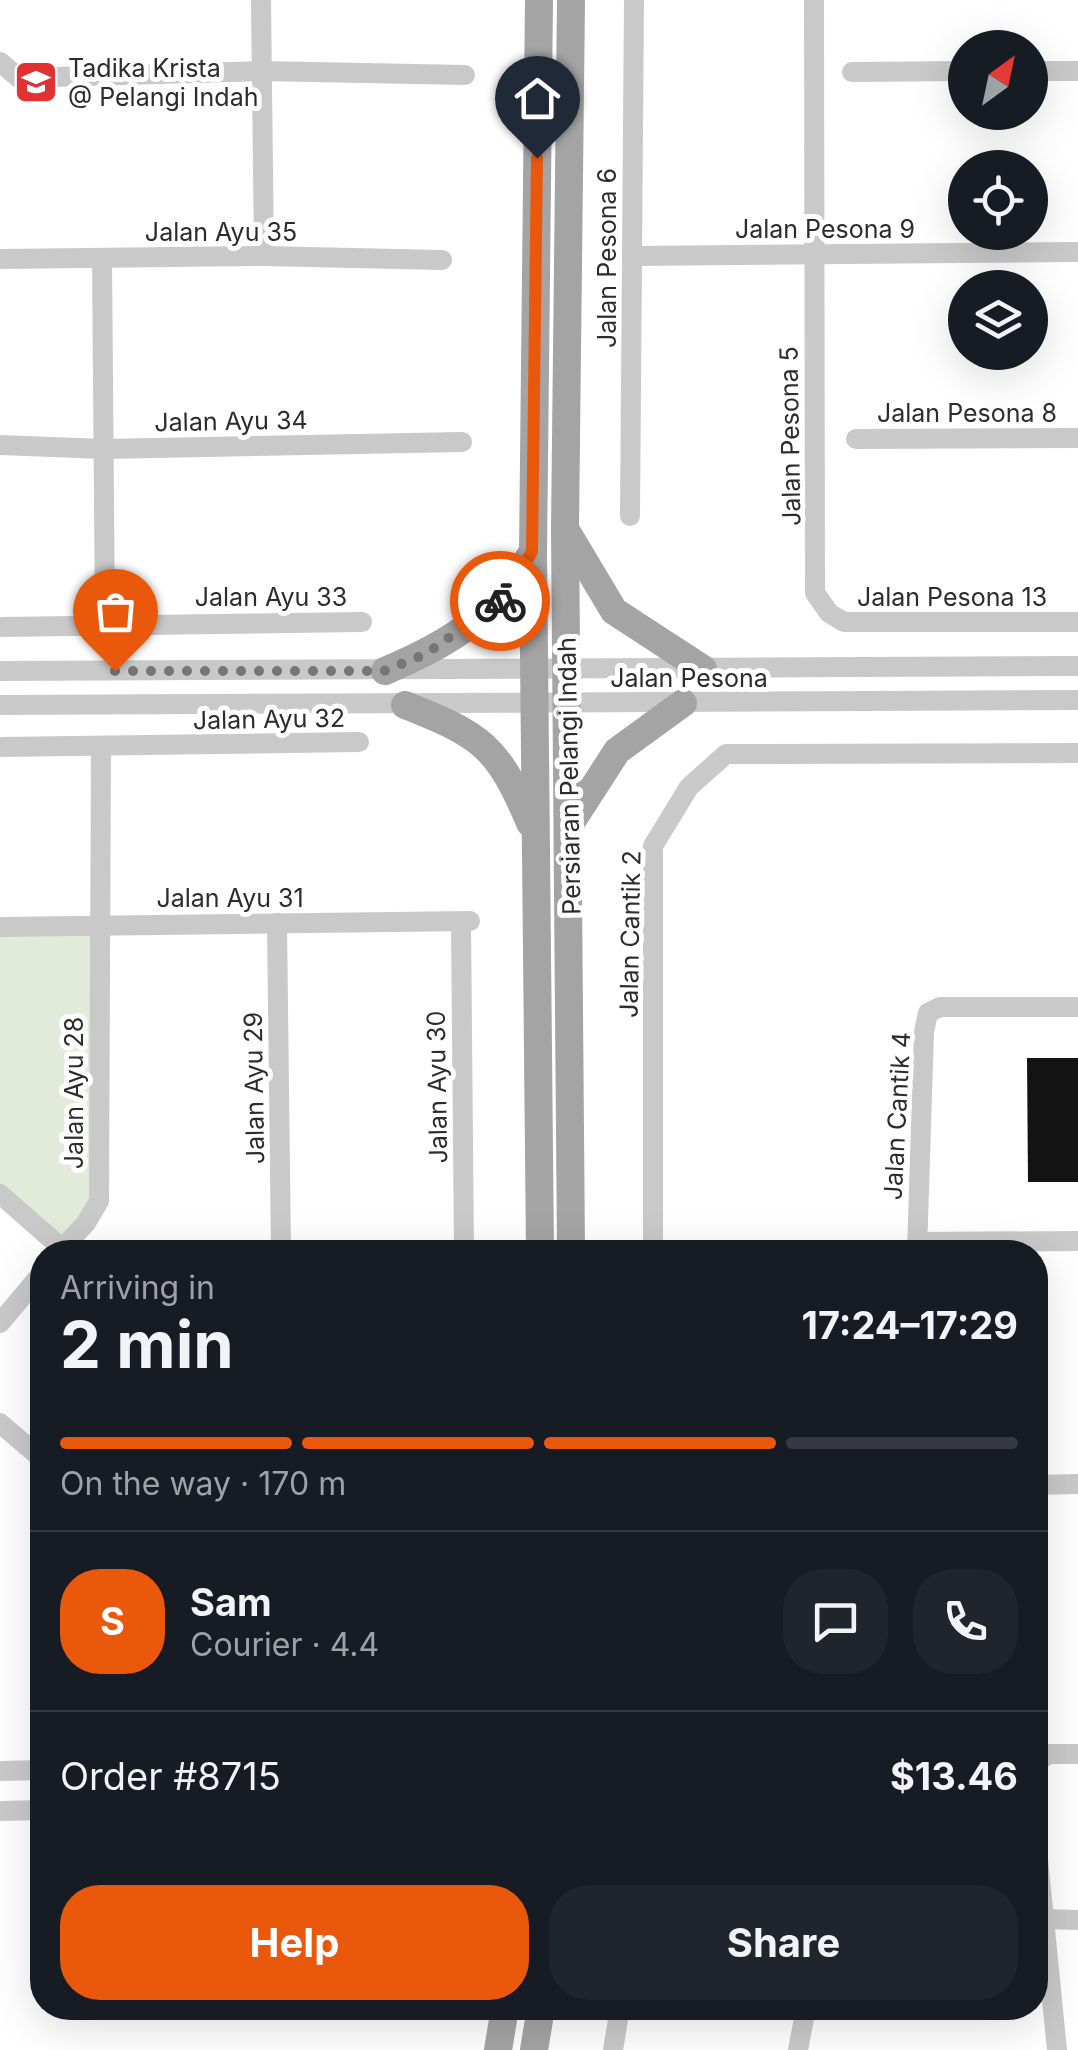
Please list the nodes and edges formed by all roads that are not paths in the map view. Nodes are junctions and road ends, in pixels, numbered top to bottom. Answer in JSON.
{"nodes":[{"id":1,"x":260,"y":0,"type":"edge"},
{"id":2,"x":539,"y":0,"type":"edge"},
{"id":3,"x":572,"y":0,"type":"edge"},
{"id":4,"x":634,"y":0,"type":"edge"},
{"id":5,"x":814,"y":0,"type":"edge"},
{"id":6,"x":0,"y":62,"type":"edge"},
{"id":7,"x":1078,"y":70,"type":"edge"},
{"id":8,"x":261,"y":71,"type":"junction"},
{"id":9,"x":948,"y":71,"type":"edge"},
{"id":10,"x":1048,"y":71,"type":"edge"},
{"id":11,"x":852,"y":72,"type":"dead end"},
{"id":12,"x":465,"y":75,"type":"dead end"},
{"id":13,"x":1078,"y":252,"type":"edge"},
{"id":14,"x":814,"y":254,"type":"junction"},
{"id":15,"x":264,"y":256,"type":"junction"},
{"id":16,"x":632,"y":256,"type":"junction"},
{"id":17,"x":102,"y":258,"type":"junction"},
{"id":18,"x":0,"y":259,"type":"edge"},
{"id":19,"x":442,"y":260,"type":"dead end"},
{"id":20,"x":856,"y":438,"type":"dead end"},
{"id":21,"x":1078,"y":438,"type":"edge"},
{"id":22,"x":462,"y":442,"type":"dead end"},
{"id":23,"x":0,"y":444,"type":"edge"},
{"id":24,"x":104,"y":448,"type":"junction"},
{"id":25,"x":630,"y":516,"type":"dead end"},
{"id":26,"x":564,"y":528,"type":"junction"},
{"id":27,"x":532,"y":552,"type":"junction"},
{"id":28,"x":829,"y":613,"type":"joint"},
{"id":29,"x":105,"y":622,"type":"junction"},
{"id":30,"x":362,"y":622,"type":"dead end"},
{"id":31,"x":1078,"y":622,"type":"edge"},
{"id":32,"x":0,"y":627,"type":"edge"},
{"id":33,"x":1078,"y":666,"type":"edge"},
{"id":34,"x":702,"y":668,"type":"junction"},
{"id":35,"x":568,"y":670,"type":"junction"},
{"id":36,"x":0,"y":671,"type":"edge"},
{"id":37,"x":384,"y":671,"type":"junction"},
{"id":38,"x":535,"y":671,"type":"junction"},
{"id":39,"x":1078,"y":700,"type":"edge"},
{"id":40,"x":683,"y":703,"type":"junction"},
{"id":41,"x":568,"y":704,"type":"junction"},
{"id":42,"x":0,"y":706,"type":"edge"},
{"id":43,"x":405,"y":706,"type":"junction"},
{"id":44,"x":536,"y":706,"type":"junction"},
{"id":45,"x":359,"y":742,"type":"dead end"},
{"id":46,"x":0,"y":747,"type":"edge"},
{"id":47,"x":100,"y":747,"type":"junction"},
{"id":48,"x":1078,"y":753,"type":"edge"},
{"id":49,"x":570,"y":825,"type":"junction"},
{"id":50,"x":535,"y":833,"type":"junction"},
{"id":51,"x":465,"y":922,"type":"joint"},
{"id":52,"x":276,"y":923,"type":"junction"},
{"id":53,"x":98,"y":924,"type":"junction"},
{"id":54,"x":0,"y":927,"type":"edge"},
{"id":55,"x":1078,"y":1007,"type":"edge"},
{"id":56,"x":0,"y":1194,"type":"edge"},
{"id":57,"x":51,"y":1240,"type":"edge"},
{"id":58,"x":71,"y":1240,"type":"edge"},
{"id":59,"x":281,"y":1240,"type":"edge"},
{"id":60,"x":464,"y":1240,"type":"edge"},
{"id":61,"x":540,"y":1240,"type":"edge"},
{"id":62,"x":570,"y":1240,"type":"edge"},
{"id":63,"x":654,"y":1240,"type":"edge"},
{"id":64,"x":917,"y":1240,"type":"edge"},
{"id":65,"x":1078,"y":1240,"type":"edge"},
{"id":66,"x":1048,"y":1241,"type":"edge"},
{"id":67,"x":30,"y":1288,"type":"edge"},
{"id":68,"x":0,"y":1324,"type":"edge"},
{"id":69,"x":0,"y":1423,"type":"edge"},
{"id":70,"x":30,"y":1449,"type":"edge"},
{"id":71,"x":1078,"y":1484,"type":"edge"},
{"id":72,"x":1048,"y":1485,"type":"edge"},
{"id":73,"x":1078,"y":1754,"type":"edge"},
{"id":74,"x":1048,"y":1755,"type":"edge"},
{"id":75,"x":30,"y":1770,"type":"edge"},
{"id":76,"x":0,"y":1771,"type":"edge"},
{"id":77,"x":30,"y":1810,"type":"edge"},
{"id":78,"x":0,"y":1811,"type":"edge"},
{"id":79,"x":1048,"y":1920,"type":"edge"},
{"id":80,"x":1078,"y":1920,"type":"edge"},
{"id":81,"x":1048,"y":1966,"type":"edge"},
{"id":82,"x":503,"y":2020,"type":"edge"},
{"id":83,"x":539,"y":2020,"type":"edge"},
{"id":84,"x":618,"y":2020,"type":"edge"},
{"id":85,"x":804,"y":2020,"type":"edge"},
{"id":86,"x":498,"y":2050,"type":"edge"},
{"id":87,"x":534,"y":2050,"type":"edge"},
{"id":88,"x":613,"y":2050,"type":"edge"},
{"id":89,"x":798,"y":2050,"type":"edge"},
{"id":90,"x":1057,"y":2050,"type":"edge"}],
"edges":[{"from":1,"to":8,"type":"street"},
{"from":2,"to":27,"type":"main road","name":"Persiaran Pelangi Indah"},
{"from":3,"to":26,"type":"main road","name":"Persiaran Pelangi Indah"},
{"from":4,"to":16,"type":"street","name":"Jalan Pesona 6"},
{"from":5,"to":14,"type":"street","name":"Jalan Pesona 5"},
{"from":6,"to":8,"type":"street"},
{"from":7,"to":10,"type":"street"},
{"from":8,"to":12,"type":"street"},
{"from":8,"to":15,"type":"street"},
{"from":9,"to":11,"type":"street"},
{"from":13,"to":14,"type":"street","name":"Jalan Pesona 9"},
{"from":14,"to":16,"type":"street","name":"Jalan Pesona 9"},
{"from":14,"to":28,"type":"street","name":"Jalan Pesona 5"},
{"from":15,"to":17,"type":"street","name":"Jalan Ayu 35"},
{"from":15,"to":19,"type":"street","name":"Jalan Ayu 35"},
{"from":16,"to":25,"type":"street","name":"Jalan Pesona 6"},
{"from":17,"to":18,"type":"street","name":"Jalan Ayu 35"},
{"from":17,"to":24,"type":"street"},
{"from":20,"to":21,"type":"street","name":"Jalan Pesona 8"},
{"from":22,"to":24,"type":"street","name":"Jalan Ayu 34"},
{"from":23,"to":24,"type":"street","name":"Jalan Ayu 34"},
{"from":24,"to":29,"type":"street"},
{"from":26,"to":34,"type":"main road"},
{"from":26,"to":35,"type":"main road","name":"Persiaran Pelangi Indah"},
{"from":27,"to":37,"type":"main road"},
{"from":27,"to":38,"type":"main road","name":"Persiaran Pelangi Indah"},
{"from":28,"to":31,"type":"street","name":"Jalan Pesona 13"},
{"from":29,"to":30,"type":"street","name":"Jalan Ayu 33"},
{"from":29,"to":32,"type":"street","name":"Jalan Ayu 33"},
{"from":33,"to":34,"type":"street","name":"Jalan Pesona"},
{"from":34,"to":35,"type":"street","name":"Jalan Pesona"},
{"from":35,"to":38,"type":"street","name":"Jalan Pesona"},
{"from":35,"to":41,"type":"main road","name":"Persiaran Pelangi Indah"},
{"from":36,"to":37,"type":"street","name":"Jalan Pesona"},
{"from":37,"to":38,"type":"street","name":"Jalan Pesona"},
{"from":38,"to":44,"type":"main road","name":"Persiaran Pelangi Indah"},
{"from":39,"to":40,"type":"street","name":"Jalan Pesona"},
{"from":40,"to":41,"type":"street","name":"Jalan Pesona"},
{"from":40,"to":49,"type":"main road"},
{"from":41,"to":44,"type":"street","name":"Jalan Pesona"},
{"from":41,"to":49,"type":"main road","name":"Persiaran Pelangi Indah"},
{"from":42,"to":43,"type":"street","name":"Jalan Pesona"},
{"from":43,"to":44,"type":"street","name":"Jalan Pesona"},
{"from":43,"to":50,"type":"main road"},
{"from":44,"to":50,"type":"main road","name":"Persiaran Pelangi Indah"},
{"from":45,"to":47,"type":"street","name":"Jalan Ayu 32"},
{"from":46,"to":47,"type":"street","name":"Jalan Ayu 32"},
{"from":47,"to":53,"type":"street","name":"Jalan Ayu 28"},
{"from":48,"to":63,"type":"street","name":"Jalan Cantik 2"},
{"from":49,"to":62,"type":"main road","name":"Persiaran Pelangi Indah"},
{"from":50,"to":61,"type":"main road","name":"Persiaran Pelangi Indah"},
{"from":51,"to":52,"type":"street","name":"Jalan Ayu 31"},
{"from":51,"to":60,"type":"street","name":"Jalan Ayu 30"},
{"from":52,"to":53,"type":"street","name":"Jalan Ayu 31"},
{"from":52,"to":59,"type":"street","name":"Jalan Ayu 29"},
{"from":53,"to":54,"type":"street","name":"Jalan Ayu 31"},
{"from":53,"to":58,"type":"street","name":"Jalan Ayu 28"},
{"from":55,"to":64,"type":"street","name":"Jalan Cantik 4"},
{"from":56,"to":57,"type":"street"},
{"from":65,"to":66,"type":"street"},
{"from":67,"to":68,"type":"street"},
{"from":69,"to":70,"type":"street"},
{"from":71,"to":72,"type":"street"},
{"from":73,"to":74,"type":"street"},
{"from":75,"to":76,"type":"street"},
{"from":77,"to":78,"type":"street"},
{"from":79,"to":80,"type":"street"},
{"from":81,"to":90,"type":"street"},
{"from":82,"to":86,"type":"main road"},
{"from":83,"to":87,"type":"main road"},
{"from":84,"to":88,"type":"street"},
{"from":85,"to":89,"type":"street"}]}
